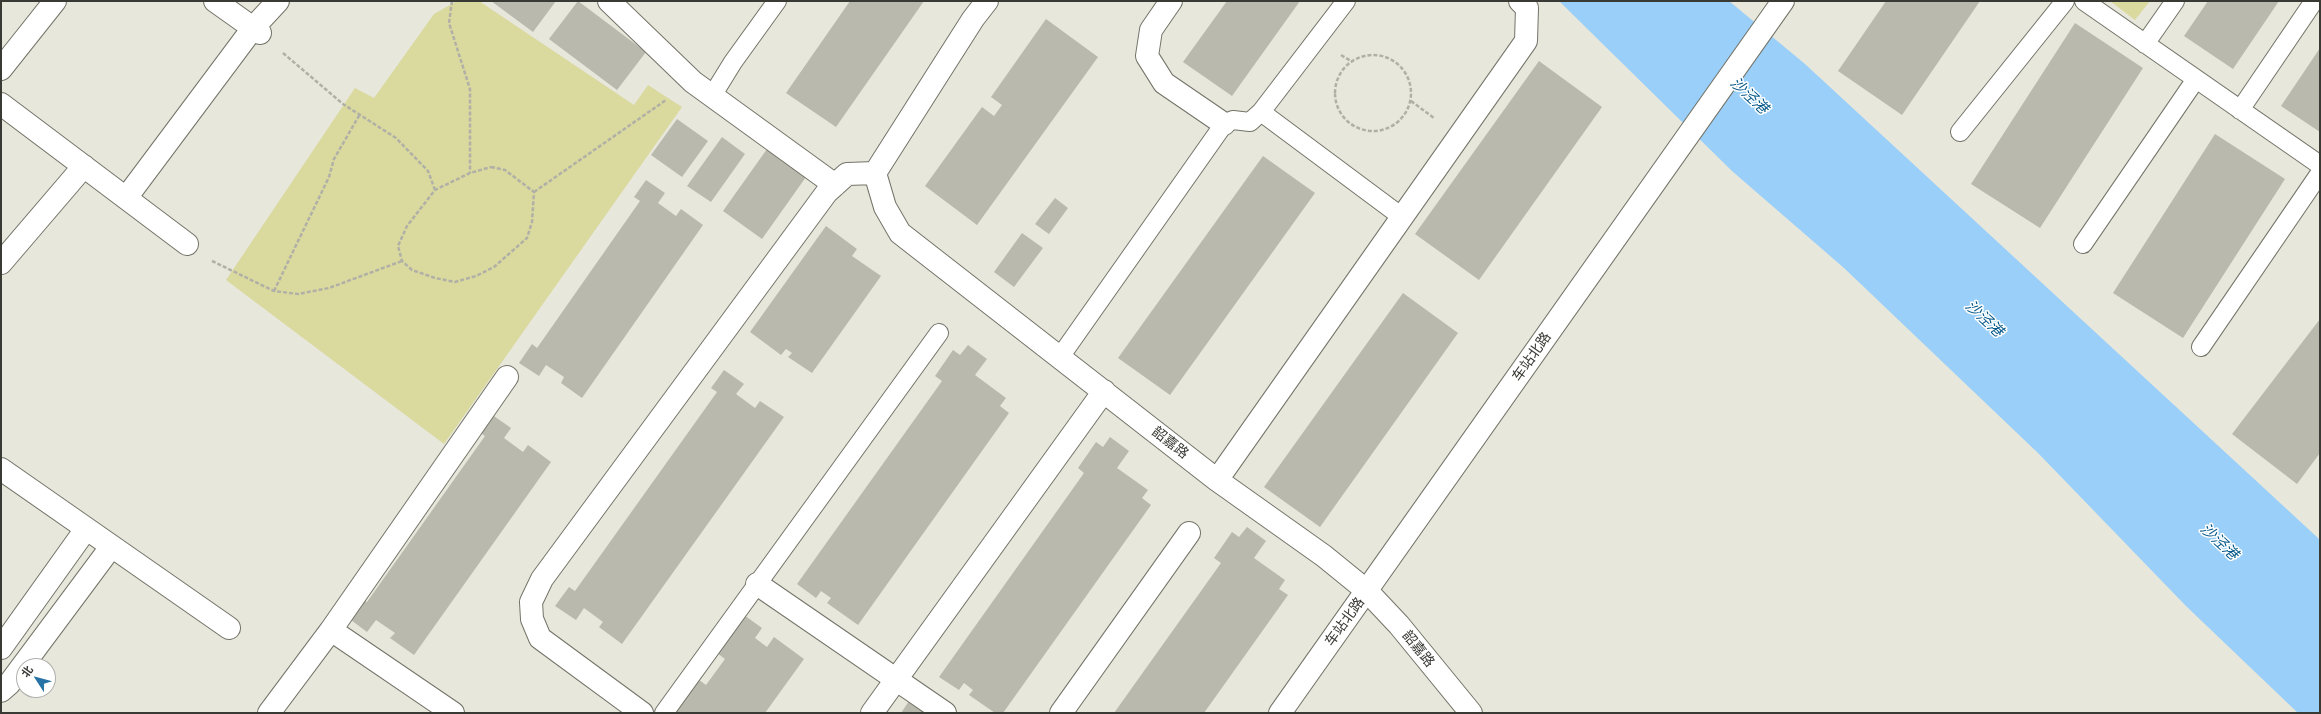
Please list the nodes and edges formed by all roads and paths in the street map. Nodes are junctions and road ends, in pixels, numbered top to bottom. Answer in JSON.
{"nodes":[{"id":1,"x":55,"y":1,"type":"edge"},
{"id":2,"x":214,"y":1,"type":"edge"},
{"id":3,"x":278,"y":1,"type":"edge"},
{"id":4,"x":452,"y":1,"type":"edge"},
{"id":5,"x":609,"y":1,"type":"edge"},
{"id":6,"x":777,"y":1,"type":"edge"},
{"id":7,"x":987,"y":1,"type":"edge"},
{"id":8,"x":1171,"y":1,"type":"edge"},
{"id":9,"x":1346,"y":1,"type":"edge"},
{"id":10,"x":1520,"y":1,"type":"edge"},
{"id":11,"x":2065,"y":1,"type":"edge"},
{"id":12,"x":2084,"y":1,"type":"edge"},
{"id":13,"x":2176,"y":1,"type":"edge"},
{"id":14,"x":2314,"y":1,"type":"edge"},
{"id":15,"x":1780,"y":5,"type":"edge"},
{"id":16,"x":256,"y":31,"type":"junction"},
{"id":17,"x":2146,"y":44,"type":"junction"},
{"id":18,"x":1,"y":69,"type":"edge"},
{"id":19,"x":1338,"y":75,"type":"joint"},
{"id":20,"x":2196,"y":79,"type":"junction"},
{"id":21,"x":692,"y":82,"type":"junction"},
{"id":22,"x":712,"y":96,"type":"junction"},
{"id":23,"x":1,"y":104,"type":"edge"},
{"id":24,"x":2240,"y":110,"type":"junction"},
{"id":25,"x":1261,"y":112,"type":"junction"},
{"id":26,"x":360,"y":114,"type":"junction"},
{"id":27,"x":1224,"y":124,"type":"junction"},
{"id":28,"x":1960,"y":132,"type":"dead end"},
{"id":29,"x":84,"y":166,"type":"junction"},
{"id":30,"x":2320,"y":166,"type":"edge"},
{"id":31,"x":470,"y":173,"type":"junction"},
{"id":32,"x":875,"y":173,"type":"junction"},
{"id":33,"x":2320,"y":173,"type":"edge"},
{"id":34,"x":836,"y":185,"type":"junction"},
{"id":35,"x":435,"y":190,"type":"junction"},
{"id":36,"x":534,"y":192,"type":"junction"},
{"id":37,"x":126,"y":198,"type":"junction"},
{"id":38,"x":1402,"y":217,"type":"junction"},
{"id":39,"x":187,"y":244,"type":"joint"},
{"id":40,"x":2083,"y":244,"type":"dead end"},
{"id":41,"x":402,"y":261,"type":"junction"},
{"id":42,"x":1,"y":263,"type":"edge"},
{"id":43,"x":274,"y":291,"type":"junction"},
{"id":44,"x":939,"y":333,"type":"dead end"},
{"id":45,"x":2201,"y":347,"type":"dead end"},
{"id":46,"x":1060,"y":357,"type":"junction"},
{"id":47,"x":507,"y":377,"type":"dead end"},
{"id":48,"x":1104,"y":392,"type":"junction"},
{"id":49,"x":1,"y":469,"type":"edge"},
{"id":50,"x":1217,"y":480,"type":"junction"},
{"id":51,"x":86,"y":529,"type":"junction"},
{"id":52,"x":1189,"y":533,"type":"dead end"},
{"id":53,"x":112,"y":547,"type":"junction"},
{"id":54,"x":757,"y":584,"type":"junction"},
{"id":55,"x":1367,"y":591,"type":"junction"},
{"id":56,"x":229,"y":628,"type":"dead end"},
{"id":57,"x":331,"y":630,"type":"junction"},
{"id":58,"x":1,"y":648,"type":"edge"},
{"id":59,"x":896,"y":679,"type":"junction"},
{"id":60,"x":1,"y":691,"type":"edge"},
{"id":61,"x":634,"y":711,"type":"edge"},
{"id":62,"x":269,"y":713,"type":"edge"},
{"id":63,"x":452,"y":713,"type":"edge"},
{"id":64,"x":664,"y":713,"type":"edge"},
{"id":65,"x":872,"y":713,"type":"edge"},
{"id":66,"x":945,"y":713,"type":"edge"},
{"id":67,"x":1061,"y":713,"type":"edge"},
{"id":68,"x":1280,"y":713,"type":"edge"},
{"id":69,"x":1471,"y":713,"type":"edge"}],
"edges":[{"from":1,"to":18,"type":"street"},
{"from":2,"to":16,"type":"street"},
{"from":3,"to":16,"type":"street"},
{"from":4,"to":31,"type":"path"},
{"from":5,"to":21,"type":"street"},
{"from":6,"to":22,"type":"lane"},
{"from":7,"to":32,"type":"street"},
{"from":8,"to":27,"type":"street"},
{"from":9,"to":25,"type":"lane"},
{"from":10,"to":38,"type":"street"},
{"from":11,"to":28,"type":"lane"},
{"from":12,"to":17,"type":"lane"},
{"from":13,"to":17,"type":"lane"},
{"from":14,"to":24,"type":"lane"},
{"from":15,"to":55,"type":"street","name":"车站北路"},
{"from":16,"to":26,"type":"path"},
{"from":16,"to":37,"type":"street"},
{"from":17,"to":20,"type":"lane"},
{"from":19,"to":19,"type":"path"},
{"from":20,"to":24,"type":"lane"},
{"from":20,"to":40,"type":"lane"},
{"from":21,"to":22,"type":"street"},
{"from":21,"to":36,"type":"path"},
{"from":22,"to":34,"type":"street"},
{"from":23,"to":29,"type":"street"},
{"from":24,"to":30,"type":"lane"},
{"from":25,"to":27,"type":"lane"},
{"from":25,"to":38,"type":"lane"},
{"from":26,"to":35,"type":"path"},
{"from":26,"to":43,"type":"path"},
{"from":27,"to":46,"type":"lane"},
{"from":29,"to":37,"type":"street"},
{"from":29,"to":42,"type":"street"},
{"from":31,"to":35,"type":"path"},
{"from":31,"to":36,"type":"path"},
{"from":32,"to":34,"type":"street"},
{"from":32,"to":46,"type":"street","name":"韶嘉路"},
{"from":33,"to":45,"type":"lane"},
{"from":34,"to":61,"type":"street"},
{"from":35,"to":41,"type":"path"},
{"from":36,"to":41,"type":"path"},
{"from":37,"to":39,"type":"street"},
{"from":38,"to":50,"type":"street"},
{"from":39,"to":43,"type":"path"},
{"from":41,"to":43,"type":"path"},
{"from":44,"to":54,"type":"lane"},
{"from":46,"to":48,"type":"street","name":"韶嘉路"},
{"from":47,"to":57,"type":"street"},
{"from":48,"to":50,"type":"street","name":"韶嘉路"},
{"from":48,"to":59,"type":"street"},
{"from":49,"to":51,"type":"street"},
{"from":50,"to":55,"type":"street","name":"韶嘉路"},
{"from":51,"to":53,"type":"street"},
{"from":51,"to":58,"type":"street"},
{"from":52,"to":67,"type":"street"},
{"from":53,"to":56,"type":"street"},
{"from":53,"to":60,"type":"street"},
{"from":54,"to":59,"type":"street"},
{"from":54,"to":64,"type":"lane"},
{"from":55,"to":68,"type":"street","name":"车站北路"},
{"from":55,"to":69,"type":"street","name":"韶嘉路"},
{"from":57,"to":62,"type":"street"},
{"from":57,"to":63,"type":"street"},
{"from":59,"to":65,"type":"street"},
{"from":59,"to":66,"type":"street"}]}
